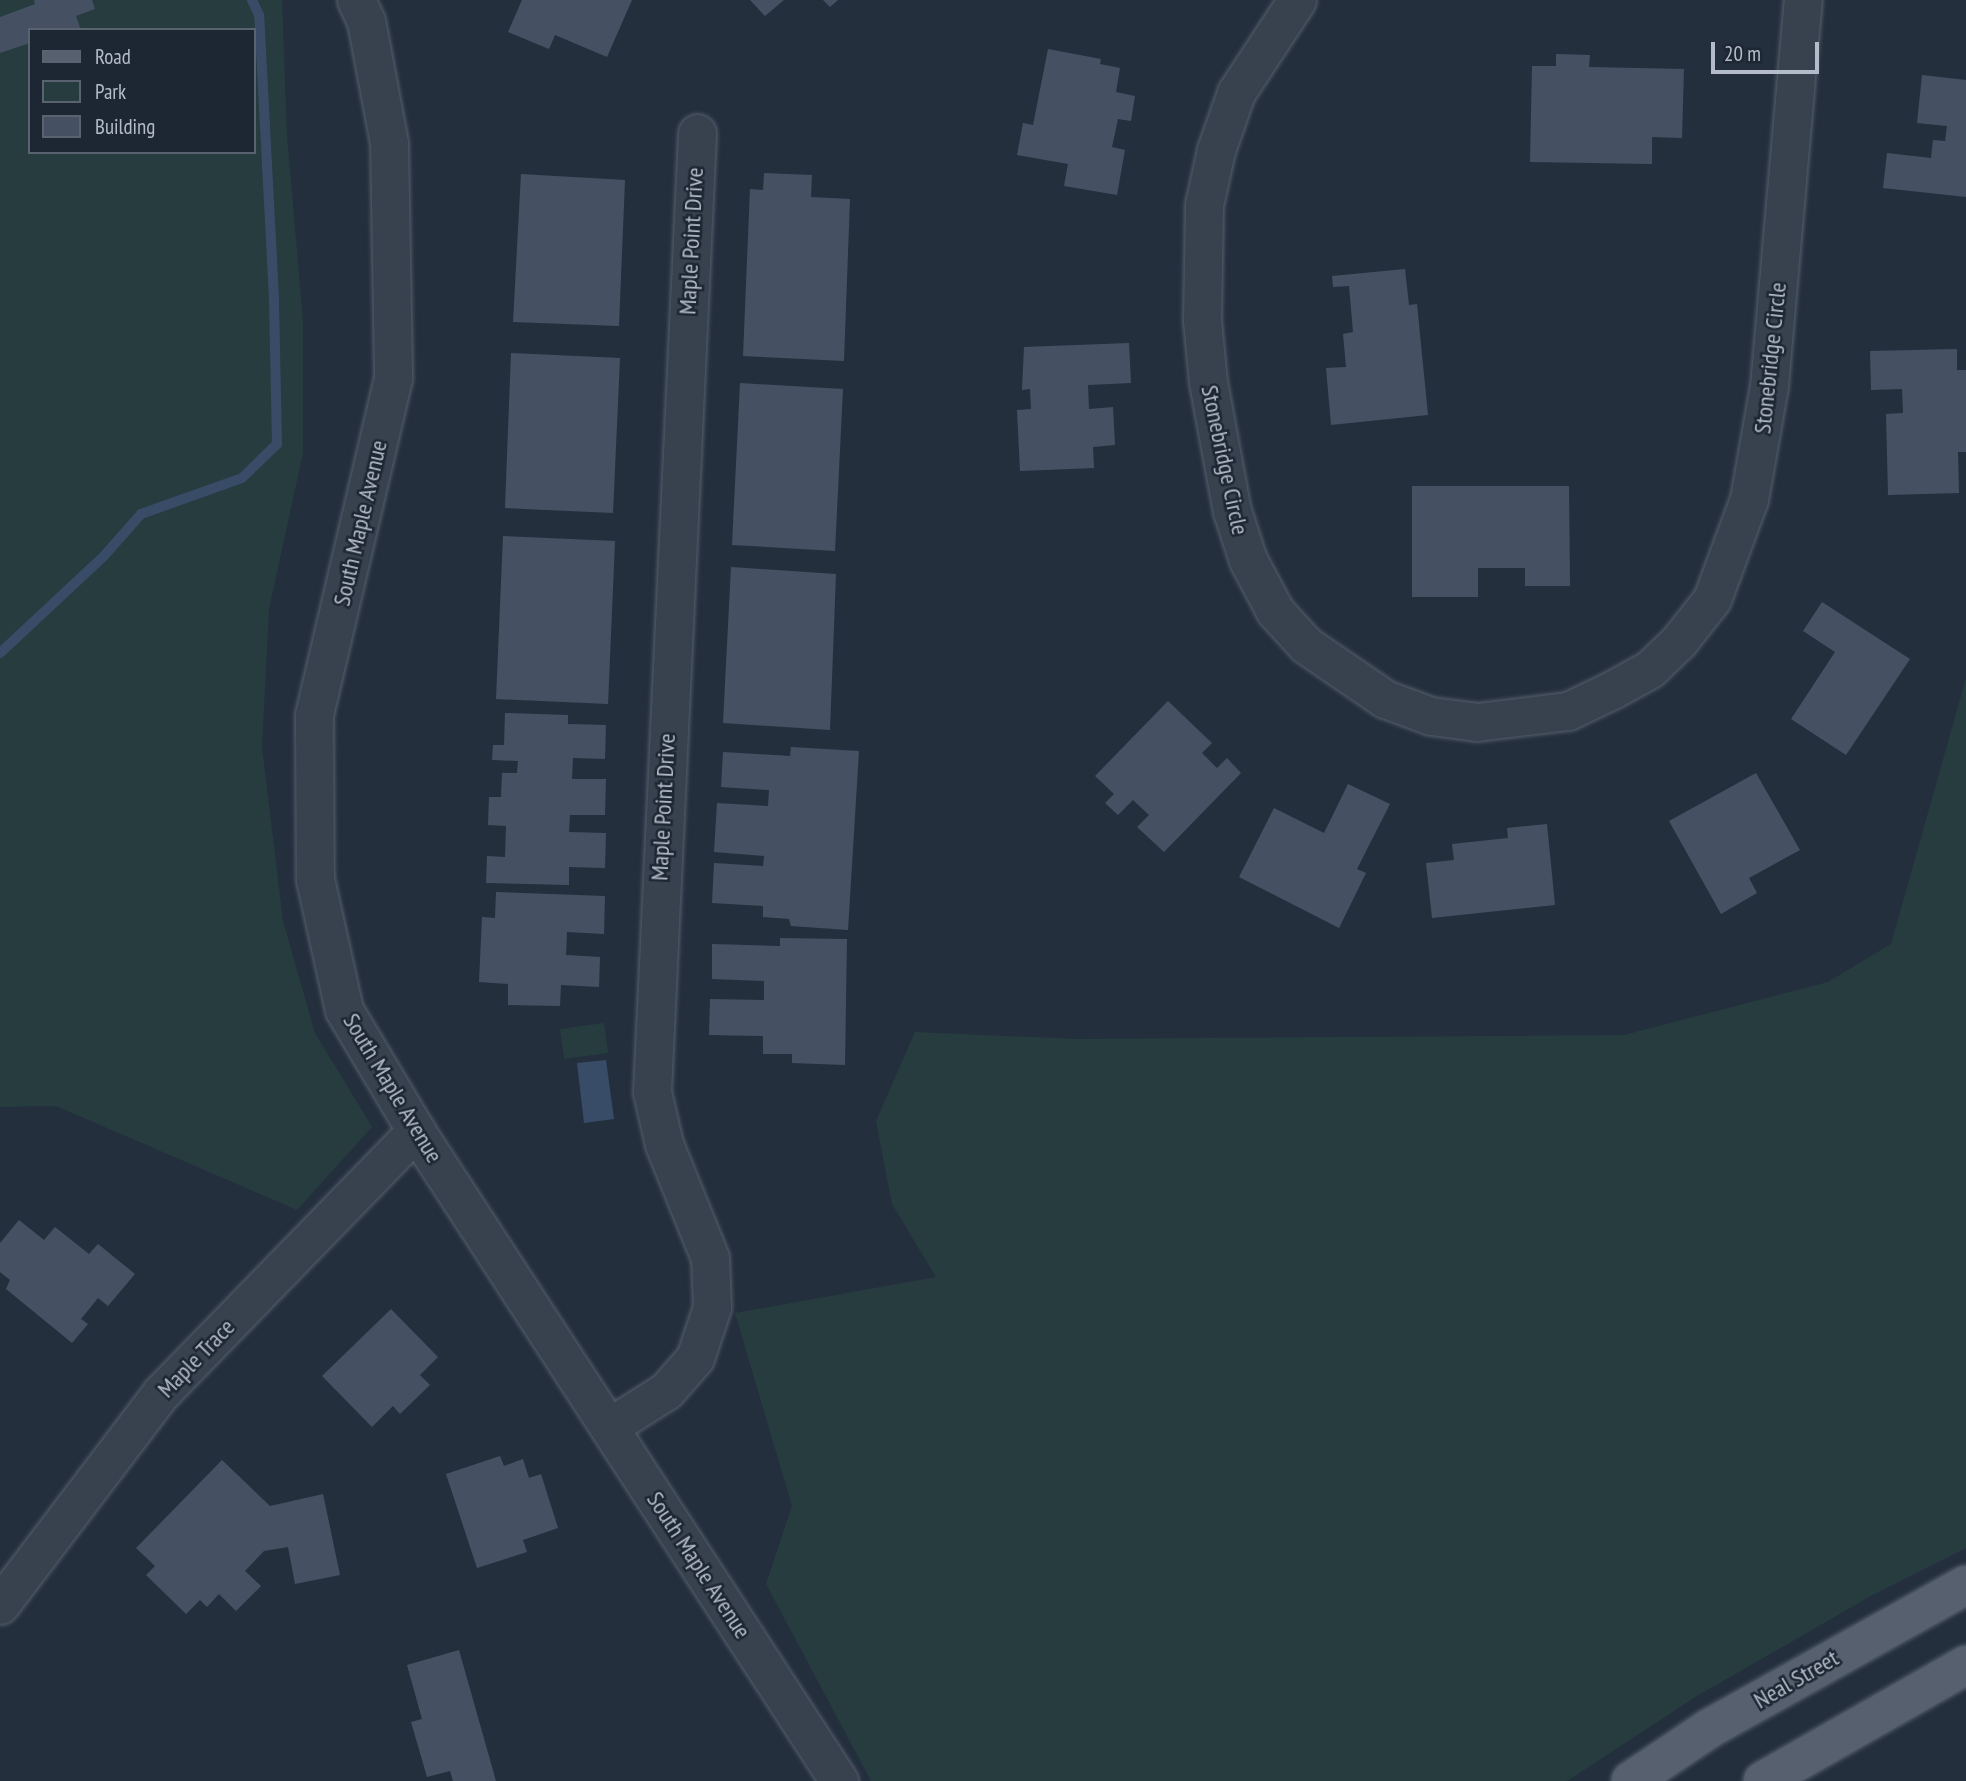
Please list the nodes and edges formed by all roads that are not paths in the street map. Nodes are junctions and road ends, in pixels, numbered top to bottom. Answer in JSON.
{"nodes":[{"id":1,"x":356,"y":0,"type":"edge"},
{"id":2,"x":1297,"y":0,"type":"edge"},
{"id":3,"x":1803,"y":0,"type":"edge"},
{"id":4,"x":696,"y":133,"type":"dead end"},
{"id":5,"x":416,"y":1131,"type":"junction"},
{"id":6,"x":609,"y":1427,"type":"junction"},
{"id":7,"x":1966,"y":1585,"type":"edge"},
{"id":8,"x":0,"y":1605,"type":"edge"},
{"id":9,"x":1966,"y":1665,"type":"edge"},
{"id":10,"x":839,"y":1781,"type":"edge"},
{"id":11,"x":1631,"y":1781,"type":"edge"},
{"id":12,"x":1763,"y":1781,"type":"edge"}],
"edges":[{"from":1,"to":5,"type":"street","name":"South Maple Avenue"},
{"from":2,"to":3,"type":"street","name":"Stonebridge Circle"},
{"from":4,"to":6,"type":"street","name":"Maple Point Drive"},
{"from":5,"to":6,"type":"street","name":"South Maple Avenue"},
{"from":5,"to":8,"type":"street","name":"Maple Trace"},
{"from":6,"to":10,"type":"street","name":"South Maple Avenue"},
{"from":7,"to":11,"type":"main road","name":"Neal Street"},
{"from":9,"to":12,"type":"main road"}]}
